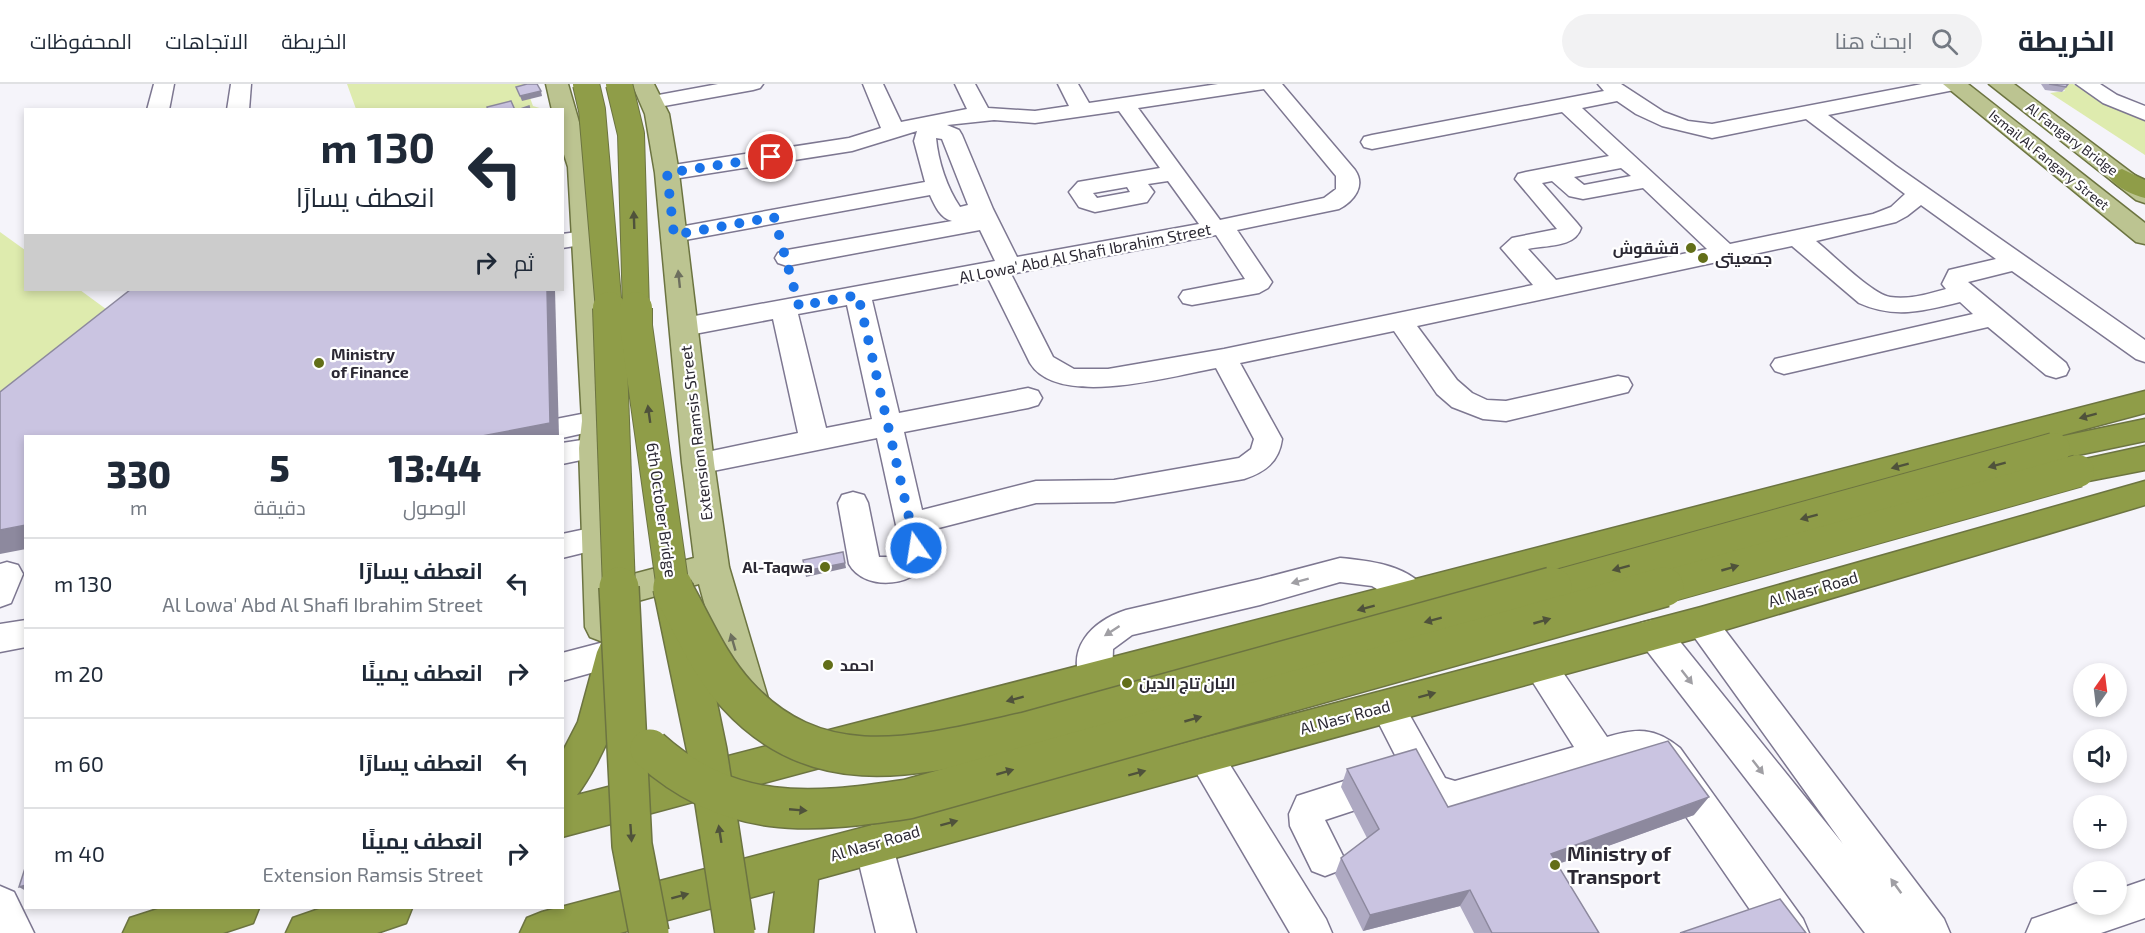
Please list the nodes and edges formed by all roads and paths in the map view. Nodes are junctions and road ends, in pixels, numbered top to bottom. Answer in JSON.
{"nodes":[{"id":1,"x":164,"y":84,"type":"edge"},
{"id":2,"x":241,"y":84,"type":"edge"},
{"id":3,"x":557,"y":84,"type":"edge"},
{"id":4,"x":586,"y":84,"type":"edge"},
{"id":5,"x":619,"y":84,"type":"edge"},
{"id":6,"x":753,"y":84,"type":"edge"},
{"id":7,"x":873,"y":84,"type":"edge"},
{"id":8,"x":965,"y":84,"type":"edge"},
{"id":9,"x":1068,"y":84,"type":"edge"},
{"id":10,"x":1101,"y":84,"type":"edge"},
{"id":11,"x":1261,"y":84,"type":"edge"},
{"id":12,"x":1271,"y":84,"type":"edge"},
{"id":13,"x":1954,"y":84,"type":"edge"},
{"id":14,"x":1976,"y":84,"type":"edge"},
{"id":15,"x":2000,"y":84,"type":"edge"},
{"id":16,"x":2018,"y":84,"type":"edge"},
{"id":17,"x":2086,"y":84,"type":"edge"},
{"id":18,"x":2106,"y":84,"type":"edge"},
{"id":19,"x":1614,"y":89,"type":"edge"},
{"id":20,"x":646,"y":90,"type":"edge"},
{"id":21,"x":1566,"y":104,"type":"junction"},
{"id":22,"x":2145,"y":105,"type":"edge"},
{"id":23,"x":1121,"y":106,"type":"junction"},
{"id":24,"x":158,"y":108,"type":"edge"},
{"id":25,"x":238,"y":108,"type":"edge"},
{"id":26,"x":564,"y":108,"type":"edge"},
{"id":27,"x":564,"y":109,"type":"edge"},
{"id":28,"x":1083,"y":111,"type":"junction"},
{"id":29,"x":1812,"y":113,"type":"junction"},
{"id":30,"x":980,"y":114,"type":"junction"},
{"id":31,"x":2145,"y":114,"type":"edge"},
{"id":32,"x":894,"y":132,"type":"junction"},
{"id":33,"x":632,"y":134,"type":"junction"},
{"id":34,"x":1371,"y":142,"type":"dead end"},
{"id":35,"x":1626,"y":160,"type":"junction"},
{"id":36,"x":1174,"y":172,"type":"junction"},
{"id":37,"x":1557,"y":172,"type":"junction"},
{"id":38,"x":667,"y":173,"type":"junction"},
{"id":39,"x":2133,"y":175,"type":"edge"},
{"id":40,"x":1133,"y":180,"type":"dead end"},
{"id":41,"x":1648,"y":180,"type":"junction"},
{"id":42,"x":938,"y":187,"type":"junction"},
{"id":43,"x":2145,"y":190,"type":"edge"},
{"id":44,"x":1918,"y":193,"type":"junction"},
{"id":45,"x":2145,"y":195,"type":"edge"},
{"id":46,"x":984,"y":215,"type":"junction"},
{"id":47,"x":2145,"y":216,"type":"edge"},
{"id":48,"x":774,"y":217,"type":"junction"},
{"id":49,"x":1219,"y":227,"type":"junction"},
{"id":50,"x":674,"y":235,"type":"junction"},
{"id":51,"x":2145,"y":236,"type":"edge"},
{"id":52,"x":1798,"y":238,"type":"junction"},
{"id":53,"x":574,"y":240,"type":"edge"},
{"id":54,"x":1726,"y":253,"type":"junction"},
{"id":55,"x":2016,"y":262,"type":"junction"},
{"id":56,"x":1003,"y":268,"type":"junction"},
{"id":57,"x":791,"y":287,"type":"junction"},
{"id":58,"x":1551,"y":290,"type":"junction"},
{"id":59,"x":1964,"y":293,"type":"junction"},
{"id":60,"x":858,"y":295,"type":"junction"},
{"id":61,"x":1192,"y":297,"type":"dead end"},
{"id":62,"x":1993,"y":318,"type":"junction"},
{"id":63,"x":1401,"y":322,"type":"junction"},
{"id":64,"x":684,"y":327,"type":"junction"},
{"id":65,"x":2145,"y":353,"type":"edge"},
{"id":66,"x":1224,"y":358,"type":"junction"},
{"id":67,"x":1784,"y":365,"type":"dead end"},
{"id":68,"x":2056,"y":369,"type":"dead end"},
{"id":69,"x":1618,"y":385,"type":"dead end"},
{"id":70,"x":1028,"y":398,"type":"dead end"},
{"id":71,"x":2145,"y":402,"type":"edge"},
{"id":72,"x":888,"y":424,"type":"junction"},
{"id":73,"x":2145,"y":430,"type":"edge"},
{"id":74,"x":596,"y":434,"type":"junction"},
{"id":75,"x":558,"y":435,"type":"edge"},
{"id":76,"x":814,"y":439,"type":"junction"},
{"id":77,"x":564,"y":453,"type":"edge"},
{"id":78,"x":2145,"y":458,"type":"edge"},
{"id":79,"x":2066,"y":460,"type":"junction"},
{"id":80,"x":698,"y":463,"type":"junction"},
{"id":81,"x":2145,"y":493,"type":"edge"},
{"id":82,"x":853,"y":503,"type":"dead end"},
{"id":83,"x":911,"y":524,"type":"junction"},
{"id":84,"x":600,"y":538,"type":"junction"},
{"id":85,"x":564,"y":546,"type":"edge"},
{"id":86,"x":712,"y":567,"type":"junction"},
{"id":87,"x":1507,"y":571,"type":"junction"},
{"id":88,"x":673,"y":590,"type":"junction"},
{"id":89,"x":1260,"y":592,"type":"junction"},
{"id":90,"x":1413,"y":595,"type":"junction"},
{"id":91,"x":601,"y":597,"type":"junction"},
{"id":92,"x":1701,"y":621,"type":"junction"},
{"id":93,"x":1281,"y":630,"type":"junction"},
{"id":94,"x":24,"y":633,"type":"edge"},
{"id":95,"x":1653,"y":633,"type":"junction"},
{"id":96,"x":0,"y":638,"type":"edge"},
{"id":97,"x":612,"y":643,"type":"junction"},
{"id":98,"x":1202,"y":651,"type":"junction"},
{"id":99,"x":1556,"y":660,"type":"junction"},
{"id":100,"x":564,"y":665,"type":"edge"},
{"id":101,"x":1095,"y":677,"type":"junction"},
{"id":102,"x":1387,"y":706,"type":"junction"},
{"id":103,"x":624,"y":717,"type":"junction"},
{"id":104,"x":1249,"y":742,"type":"junction"},
{"id":105,"x":564,"y":750,"type":"edge"},
{"id":106,"x":802,"y":754,"type":"junction"},
{"id":107,"x":1204,"y":755,"type":"junction"},
{"id":108,"x":1599,"y":755,"type":"junction"},
{"id":109,"x":1422,"y":772,"type":"junction"},
{"id":110,"x":564,"y":781,"type":"edge"},
{"id":111,"x":564,"y":817,"type":"edge"},
{"id":112,"x":873,"y":843,"type":"junction"},
{"id":113,"x":1325,"y":858,"type":"dead end"},
{"id":114,"x":799,"y":865,"type":"junction"},
{"id":115,"x":2145,"y":899,"type":"edge"},
{"id":116,"x":0,"y":905,"type":"edge"},
{"id":117,"x":228,"y":909,"type":"edge"},
{"id":118,"x":388,"y":909,"type":"edge"},
{"id":119,"x":565,"y":930,"type":"edge"},
{"id":120,"x":14,"y":933,"type":"edge"},
{"id":121,"x":145,"y":933,"type":"edge"},
{"id":122,"x":308,"y":933,"type":"edge"},
{"id":123,"x":649,"y":933,"type":"edge"},
{"id":124,"x":735,"y":933,"type":"edge"},
{"id":125,"x":791,"y":933,"type":"edge"},
{"id":126,"x":896,"y":933,"type":"edge"},
{"id":127,"x":1312,"y":933,"type":"edge"},
{"id":128,"x":1789,"y":933,"type":"edge"},
{"id":129,"x":1889,"y":933,"type":"edge"},
{"id":130,"x":1930,"y":933,"type":"edge"},
{"id":131,"x":2046,"y":933,"type":"edge"}],
"edges":[{"from":1,"to":24,"type":"street"},
{"from":2,"to":25,"type":"street"},
{"from":3,"to":26,"type":"main road"},
{"from":4,"to":97,"type":"highway","bridge":true},
{"from":5,"to":33,"type":"highway","name":"6th October Bridge","bridge":true},
{"from":6,"to":20,"type":"street"},
{"from":7,"to":32,"type":"street"},
{"from":8,"to":30,"type":"street"},
{"from":9,"to":28,"type":"street"},
{"from":10,"to":23,"type":"street"},
{"from":11,"to":23,"type":"street"},
{"from":12,"to":49,"type":"street","name":"Al Lowa' Abd Al Shafi Ibrahim Street"},
{"from":13,"to":29,"type":"street"},
{"from":13,"to":51,"type":"main road","name":"Ismail Al Fangary Street"},
{"from":14,"to":47,"type":"main road","name":"Al Fangary Bridge"},
{"from":15,"to":39,"type":"main road","name":"Al Fangary Bridge"},
{"from":16,"to":39,"type":"main road"},
{"from":17,"to":31,"type":"street"},
{"from":18,"to":22,"type":"street"},
{"from":19,"to":21,"type":"street"},
{"from":19,"to":29,"type":"street"},
{"from":20,"to":33,"type":"highway"},
{"from":20,"to":38,"type":"main road","name":"Extension Ramsis Street"},
{"from":21,"to":34,"type":"street"},
{"from":21,"to":35,"type":"street"},
{"from":23,"to":28,"type":"street"},
{"from":23,"to":36,"type":"street"},
{"from":27,"to":53,"type":"main road"},
{"from":28,"to":30,"type":"street"},
{"from":29,"to":44,"type":"street"},
{"from":30,"to":32,"type":"street"},
{"from":32,"to":38,"type":"street"},
{"from":88,"to":33,"type":"highway","name":"6th October Bridge","one_way":true,"bridge":true},
{"from":35,"to":37,"type":"street"},
{"from":35,"to":41,"type":"street"},
{"from":36,"to":40,"type":"street"},
{"from":36,"to":49,"type":"street"},
{"from":37,"to":41,"type":"street"},
{"from":37,"to":58,"type":"street"},
{"from":38,"to":50,"type":"main road","name":"Extension Ramsis Street"},
{"from":39,"to":43,"type":"highway"},
{"from":39,"to":45,"type":"main road","name":"Al Fangary Bridge"},
{"from":41,"to":54,"type":"street"},
{"from":42,"to":46,"type":"street"},
{"from":42,"to":46,"type":"street"},
{"from":42,"to":48,"type":"street"},
{"from":44,"to":52,"type":"street"},
{"from":44,"to":55,"type":"street"},
{"from":46,"to":56,"type":"street"},
{"from":46,"to":57,"type":"street"},
{"from":48,"to":50,"type":"street"},
{"from":48,"to":57,"type":"street"},
{"from":49,"to":56,"type":"street","name":"Al Lowa' Abd Al Shafi Ibrahim Street"},
{"from":49,"to":61,"type":"street"},
{"from":64,"to":50,"type":"main road","name":"Extension Ramsis Street","one_way":true},
{"from":52,"to":54,"type":"street"},
{"from":52,"to":59,"type":"street"},
{"from":53,"to":74,"type":"main road"},
{"from":54,"to":58,"type":"street"},
{"from":55,"to":59,"type":"street"},
{"from":55,"to":65,"type":"street"},
{"from":56,"to":60,"type":"street","name":"Al Lowa' Abd Al Shafi Ibrahim Street"},
{"from":56,"to":66,"type":"street"},
{"from":57,"to":60,"type":"street","name":"Al Lowa' Abd Al Shafi Ibrahim Street"},
{"from":57,"to":64,"type":"street","name":"Al Lowa' Abd Al Shafi Ibrahim Street"},
{"from":57,"to":76,"type":"street"},
{"from":58,"to":63,"type":"street"},
{"from":59,"to":62,"type":"street"},
{"from":60,"to":72,"type":"street"},
{"from":62,"to":67,"type":"street"},
{"from":62,"to":68,"type":"street"},
{"from":63,"to":66,"type":"street"},
{"from":63,"to":69,"type":"street"},
{"from":64,"to":80,"type":"main road","name":"Extension Ramsis Street"},
{"from":66,"to":83,"type":"street"},
{"from":70,"to":72,"type":"street"},
{"from":71,"to":87,"type":"highway","one_way":true},
{"from":72,"to":76,"type":"street"},
{"from":72,"to":83,"type":"street"},
{"from":73,"to":79,"type":"highway"},
{"from":74,"to":75,"type":"street"},
{"from":74,"to":77,"type":"street"},
{"from":74,"to":84,"type":"main road"},
{"from":76,"to":80,"type":"street"},
{"from":78,"to":79,"type":"highway"},
{"from":79,"to":88,"type":"highway","one_way":true,"bridge":true},
{"from":103,"to":79,"type":"highway","one_way":true,"bridge":true},
{"from":80,"to":86,"type":"main road","name":"Extension Ramsis Street"},
{"from":81,"to":92,"type":"highway","name":"Al Nasr Road"},
{"from":82,"to":83,"type":"street"},
{"from":84,"to":85,"type":"street"},
{"from":84,"to":91,"type":"main road"},
{"from":86,"to":91,"type":"main road"},
{"from":106,"to":86,"type":"main road","name":"Extension Ramsis Street","one_way":true},
{"from":87,"to":90,"type":"highway"},
{"from":87,"to":99,"type":"highway"},
{"from":124,"to":88,"type":"highway","name":"6th October Bridge","one_way":true,"bridge":true},
{"from":90,"to":89,"type":"street","one_way":true},
{"from":89,"to":93,"type":"street"},
{"from":89,"to":101,"type":"street","one_way":true},
{"from":90,"to":93,"type":"highway","one_way":true},
{"from":91,"to":97,"type":"main road"},
{"from":92,"to":95,"type":"highway","name":"Al Nasr Road"},
{"from":130,"to":92,"type":"street","one_way":true},
{"from":93,"to":98,"type":"highway"},
{"from":94,"to":96,"type":"street"},
{"from":95,"to":99,"type":"highway","name":"Al Nasr Road"},
{"from":95,"to":129,"type":"street","one_way":true},
{"from":97,"to":100,"type":"street"},
{"from":97,"to":103,"type":"highway","bridge":true},
{"from":97,"to":105,"type":"main road"},
{"from":97,"to":110,"type":"highway"},
{"from":98,"to":101,"type":"highway"},
{"from":98,"to":104,"type":"highway"},
{"from":102,"to":99,"type":"highway","name":"Al Nasr Road","one_way":true},
{"from":99,"to":108,"type":"street"},
{"from":101,"to":106,"type":"highway","one_way":true},
{"from":102,"to":104,"type":"highway","name":"Al Nasr Road"},
{"from":102,"to":109,"type":"street"},
{"from":103,"to":123,"type":"highway","one_way":true,"bridge":true},
{"from":104,"to":107,"type":"highway","name":"Al Nasr Road"},
{"from":106,"to":111,"type":"highway"},
{"from":112,"to":107,"type":"highway","name":"Al Nasr Road","one_way":true},
{"from":107,"to":127,"type":"street"},
{"from":108,"to":109,"type":"street"},
{"from":108,"to":128,"type":"street"},
{"from":109,"to":113,"type":"street"},
{"from":112,"to":114,"type":"highway","name":"Al Nasr Road"},
{"from":112,"to":126,"type":"street"},
{"from":119,"to":114,"type":"highway","name":"Al Nasr Road","one_way":true},
{"from":114,"to":125,"type":"highway"},
{"from":115,"to":131,"type":"street"},
{"from":116,"to":120,"type":"street"},
{"from":117,"to":121,"type":"highway"},
{"from":118,"to":122,"type":"highway"}]}
